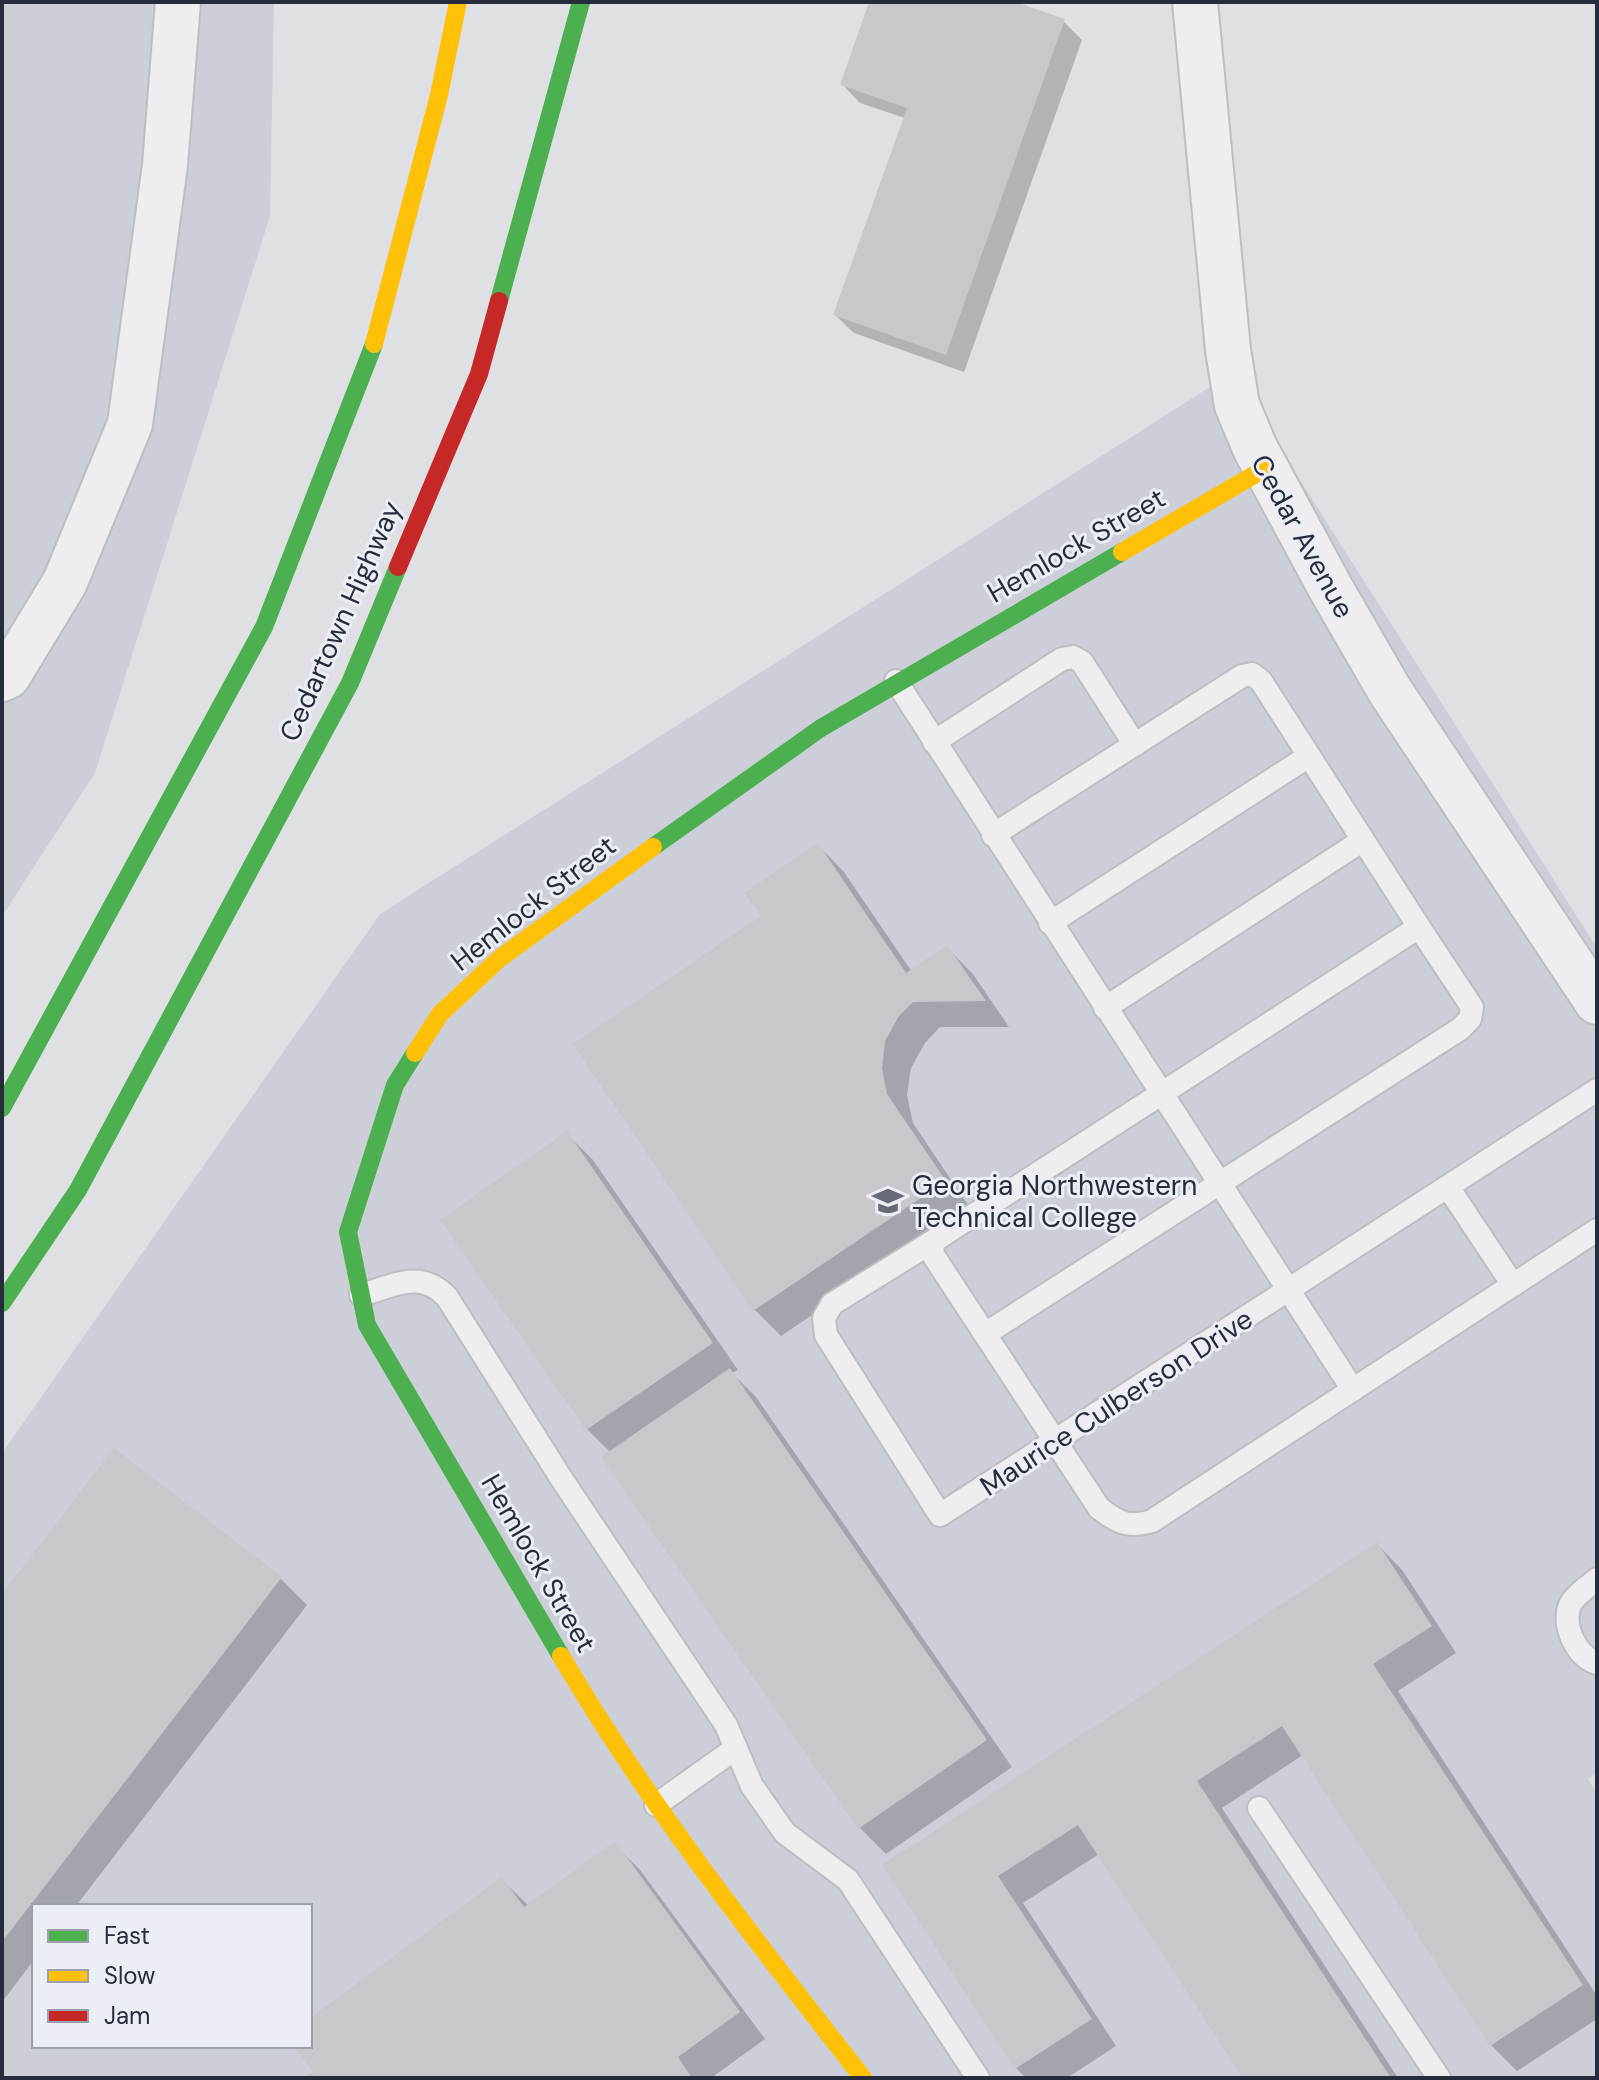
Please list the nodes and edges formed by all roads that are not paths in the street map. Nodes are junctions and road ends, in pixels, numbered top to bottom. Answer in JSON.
{"nodes":[{"id":1,"x":178,"y":2,"type":"edge"},
{"id":2,"x":437,"y":2,"type":"edge"},
{"id":3,"x":458,"y":2,"type":"edge"},
{"id":4,"x":581,"y":2,"type":"edge"},
{"id":5,"x":1195,"y":2,"type":"edge"},
{"id":6,"x":439,"y":95,"type":"junction"},
{"id":7,"x":1266,"y":468,"type":"junction"},
{"id":8,"x":2,"y":679,"type":"edge"},
{"id":9,"x":896,"y":681,"type":"junction"},
{"id":10,"x":934,"y":742,"type":"junction"},
{"id":11,"x":1135,"y":745,"type":"junction"},
{"id":12,"x":1309,"y":756,"type":"junction"},
{"id":13,"x":993,"y":835,"type":"junction"},
{"id":14,"x":1363,"y":840,"type":"junction"},
{"id":15,"x":1050,"y":923,"type":"junction"},
{"id":16,"x":1419,"y":927,"type":"junction"},
{"id":17,"x":1597,"y":1002,"type":"edge"},
{"id":18,"x":1105,"y":1008,"type":"junction"},
{"id":19,"x":1597,"y":1090,"type":"edge"},
{"id":20,"x":1161,"y":1093,"type":"junction"},
{"id":21,"x":2,"y":1108,"type":"edge"},
{"id":22,"x":1220,"y":1183,"type":"junction"},
{"id":23,"x":1448,"y":1187,"type":"junction"},
{"id":24,"x":1597,"y":1230,"type":"edge"},
{"id":25,"x":932,"y":1242,"type":"junction"},
{"id":26,"x":1513,"y":1285,"type":"junction"},
{"id":27,"x":1290,"y":1291,"type":"junction"},
{"id":28,"x":361,"y":1295,"type":"junction"},
{"id":29,"x":2,"y":1303,"type":"edge"},
{"id":30,"x":985,"y":1334,"type":"junction"},
{"id":31,"x":1353,"y":1390,"type":"junction"},
{"id":32,"x":1056,"y":1441,"type":"junction"},
{"id":33,"x":1597,"y":1579,"type":"edge"},
{"id":34,"x":1597,"y":1663,"type":"edge"},
{"id":35,"x":736,"y":1748,"type":"junction"},
{"id":36,"x":656,"y":1805,"type":"junction"},
{"id":37,"x":1259,"y":1808,"type":"dead end"},
{"id":38,"x":863,"y":2078,"type":"edge"},
{"id":39,"x":978,"y":2078,"type":"edge"},
{"id":40,"x":1439,"y":2078,"type":"edge"}],
"edges":[{"from":1,"to":8,"type":"street"},
{"from":2,"to":6,"type":"main road"},
{"from":3,"to":6,"type":"main road"},
{"from":4,"to":29,"type":"main road","name":"Cedartown Highway"},
{"from":5,"to":7,"type":"street","name":"Cedar Avenue"},
{"from":6,"to":21,"type":"main road"},
{"from":7,"to":9,"type":"main road","name":"Hemlock Street"},
{"from":7,"to":17,"type":"street","name":"Cedar Avenue"},
{"from":9,"to":10,"type":"lane"},
{"from":9,"to":28,"type":"main road","name":"Hemlock Street"},
{"from":10,"to":11,"type":"lane"},
{"from":10,"to":13,"type":"lane"},
{"from":11,"to":12,"type":"lane"},
{"from":11,"to":13,"type":"lane"},
{"from":12,"to":14,"type":"lane"},
{"from":12,"to":15,"type":"lane"},
{"from":13,"to":15,"type":"lane"},
{"from":14,"to":16,"type":"lane"},
{"from":14,"to":18,"type":"lane"},
{"from":15,"to":18,"type":"lane"},
{"from":16,"to":20,"type":"lane"},
{"from":16,"to":22,"type":"lane"},
{"from":18,"to":20,"type":"lane"},
{"from":19,"to":23,"type":"lane","name":"Maurice Culberson Drive"},
{"from":20,"to":22,"type":"lane"},
{"from":20,"to":25,"type":"lane"},
{"from":22,"to":27,"type":"lane"},
{"from":22,"to":30,"type":"lane"},
{"from":23,"to":26,"type":"lane"},
{"from":23,"to":27,"type":"lane","name":"Maurice Culberson Drive"},
{"from":24,"to":26,"type":"lane"},
{"from":25,"to":30,"type":"lane"},
{"from":25,"to":32,"type":"lane","name":"Maurice Culberson Drive"},
{"from":26,"to":31,"type":"lane"},
{"from":27,"to":31,"type":"lane"},
{"from":27,"to":32,"type":"lane","name":"Maurice Culberson Drive"},
{"from":28,"to":35,"type":"lane"},
{"from":28,"to":36,"type":"main road","name":"Hemlock Street"},
{"from":30,"to":32,"type":"lane"},
{"from":31,"to":32,"type":"lane"},
{"from":33,"to":34,"type":"lane"},
{"from":35,"to":36,"type":"lane"},
{"from":35,"to":39,"type":"lane"},
{"from":36,"to":38,"type":"main road","name":"Hemlock Street"},
{"from":37,"to":40,"type":"lane"}]}
